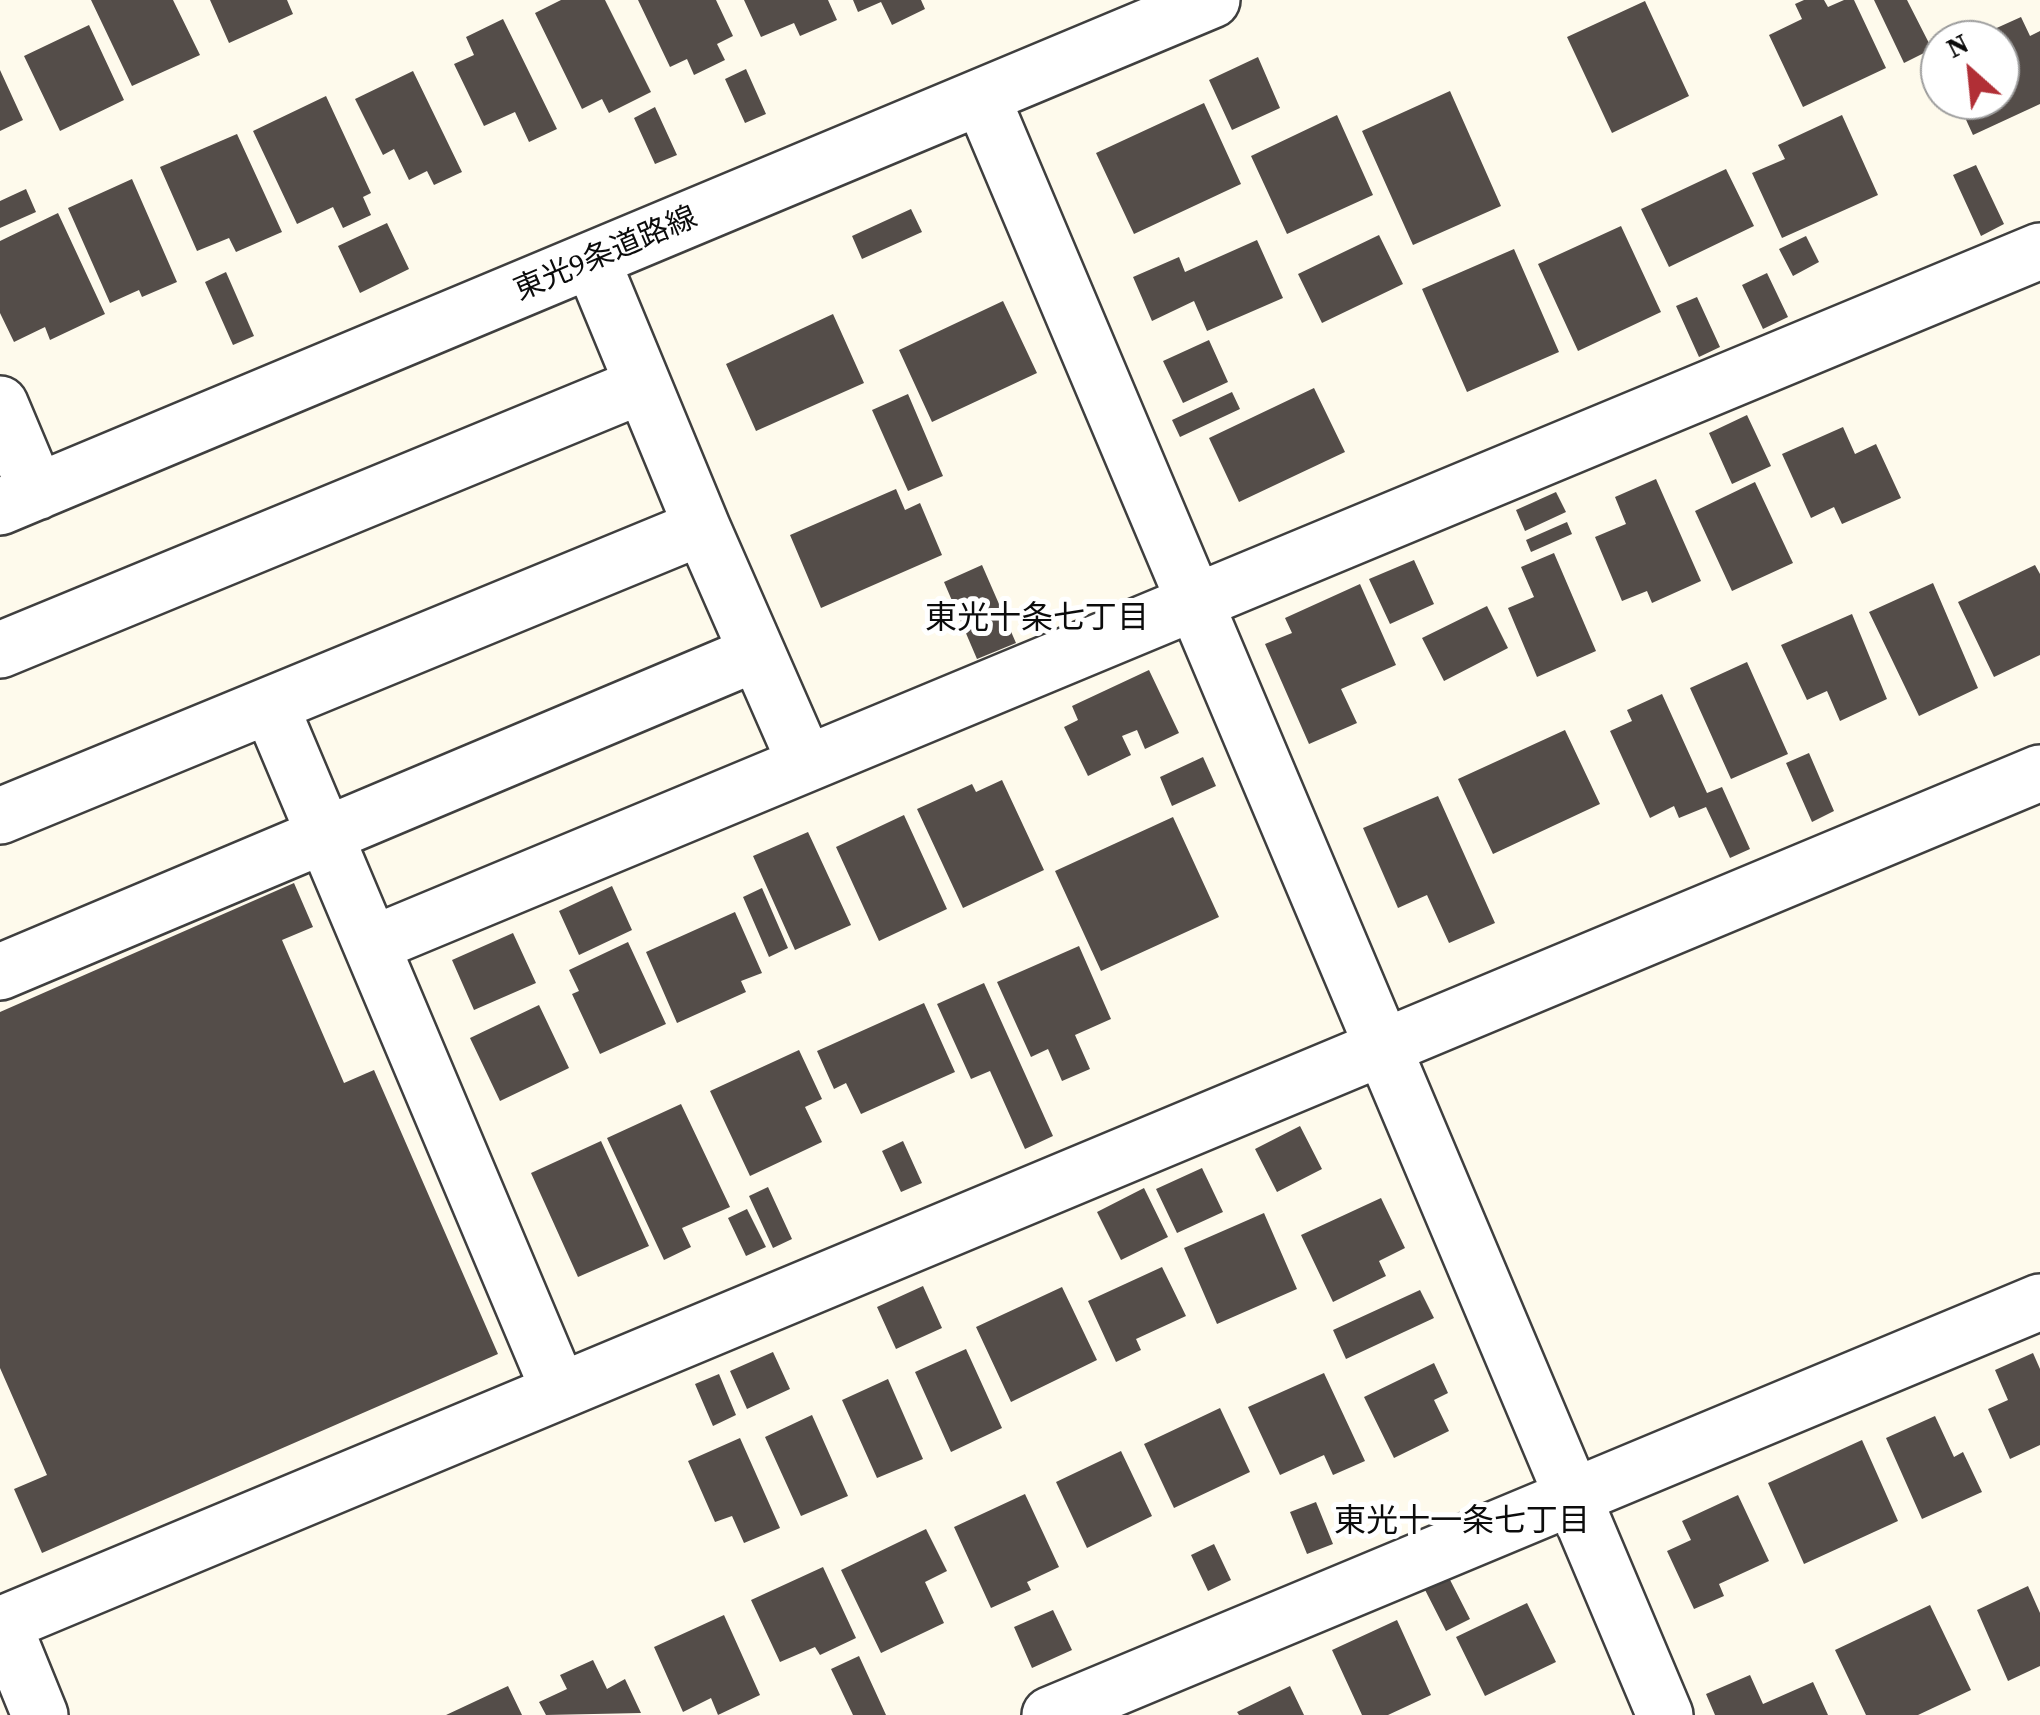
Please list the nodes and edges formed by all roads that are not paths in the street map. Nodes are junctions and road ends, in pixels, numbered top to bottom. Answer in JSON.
{"nodes":[{"id":1,"x":1212,"y":0,"type":"edge"},
{"id":2,"x":1108,"y":20,"type":"edge"},
{"id":3,"x":982,"y":98,"type":"junction"},
{"id":4,"x":2040,"y":251,"type":"edge"},
{"id":5,"x":592,"y":261,"type":"junction"},
{"id":6,"x":643,"y":385,"type":"junction"},
{"id":7,"x":0,"y":404,"type":"edge"},
{"id":8,"x":18,"y":500,"type":"edge"},
{"id":9,"x":702,"y":527,"type":"junction"},
{"id":10,"x":1196,"y":601,"type":"junction"},
{"id":11,"x":0,"y":650,"type":"edge"},
{"id":12,"x":757,"y":653,"type":"junction"},
{"id":13,"x":270,"y":704,"type":"junction"},
{"id":14,"x":806,"y":764,"type":"junction"},
{"id":15,"x":2040,"y":773,"type":"edge"},
{"id":16,"x":0,"y":816,"type":"edge"},
{"id":17,"x":326,"y":834,"type":"junction"},
{"id":18,"x":373,"y":944,"type":"junction"},
{"id":19,"x":0,"y":972,"type":"edge"},
{"id":20,"x":1383,"y":1047,"type":"junction"},
{"id":21,"x":2040,"y":1302,"type":"edge"},
{"id":22,"x":559,"y":1390,"type":"junction"},
{"id":23,"x":1571,"y":1496,"type":"junction"},
{"id":24,"x":1,"y":1624,"type":"edge"},
{"id":25,"x":40,"y":1715,"type":"edge"},
{"id":26,"x":1050,"y":1715,"type":"edge"},
{"id":27,"x":1665,"y":1715,"type":"edge"}],
"edges":[{"from":1,"to":2,"type":"street","name":"東光9条道路線"},
{"from":2,"to":3,"type":"street","name":"東光9条道路線"},
{"from":3,"to":5,"type":"street","name":"東光9条道路線"},
{"from":3,"to":10,"type":"street"},
{"from":4,"to":10,"type":"street"},
{"from":5,"to":6,"type":"street"},
{"from":5,"to":8,"type":"street","name":"東光9条道路線"},
{"from":6,"to":9,"type":"street"},
{"from":6,"to":11,"type":"street"},
{"from":7,"to":8,"type":"street"},
{"from":9,"to":12,"type":"street"},
{"from":9,"to":13,"type":"street"},
{"from":10,"to":14,"type":"street"},
{"from":10,"to":20,"type":"street"},
{"from":12,"to":14,"type":"street"},
{"from":12,"to":17,"type":"street"},
{"from":13,"to":16,"type":"street"},
{"from":13,"to":17,"type":"street"},
{"from":14,"to":18,"type":"street"},
{"from":15,"to":20,"type":"street"},
{"from":17,"to":18,"type":"street"},
{"from":17,"to":19,"type":"street"},
{"from":18,"to":22,"type":"street"},
{"from":20,"to":22,"type":"street"},
{"from":20,"to":23,"type":"street"},
{"from":21,"to":23,"type":"street"},
{"from":22,"to":24,"type":"street"},
{"from":23,"to":26,"type":"street"},
{"from":23,"to":27,"type":"street"},
{"from":24,"to":25,"type":"street"}]}
